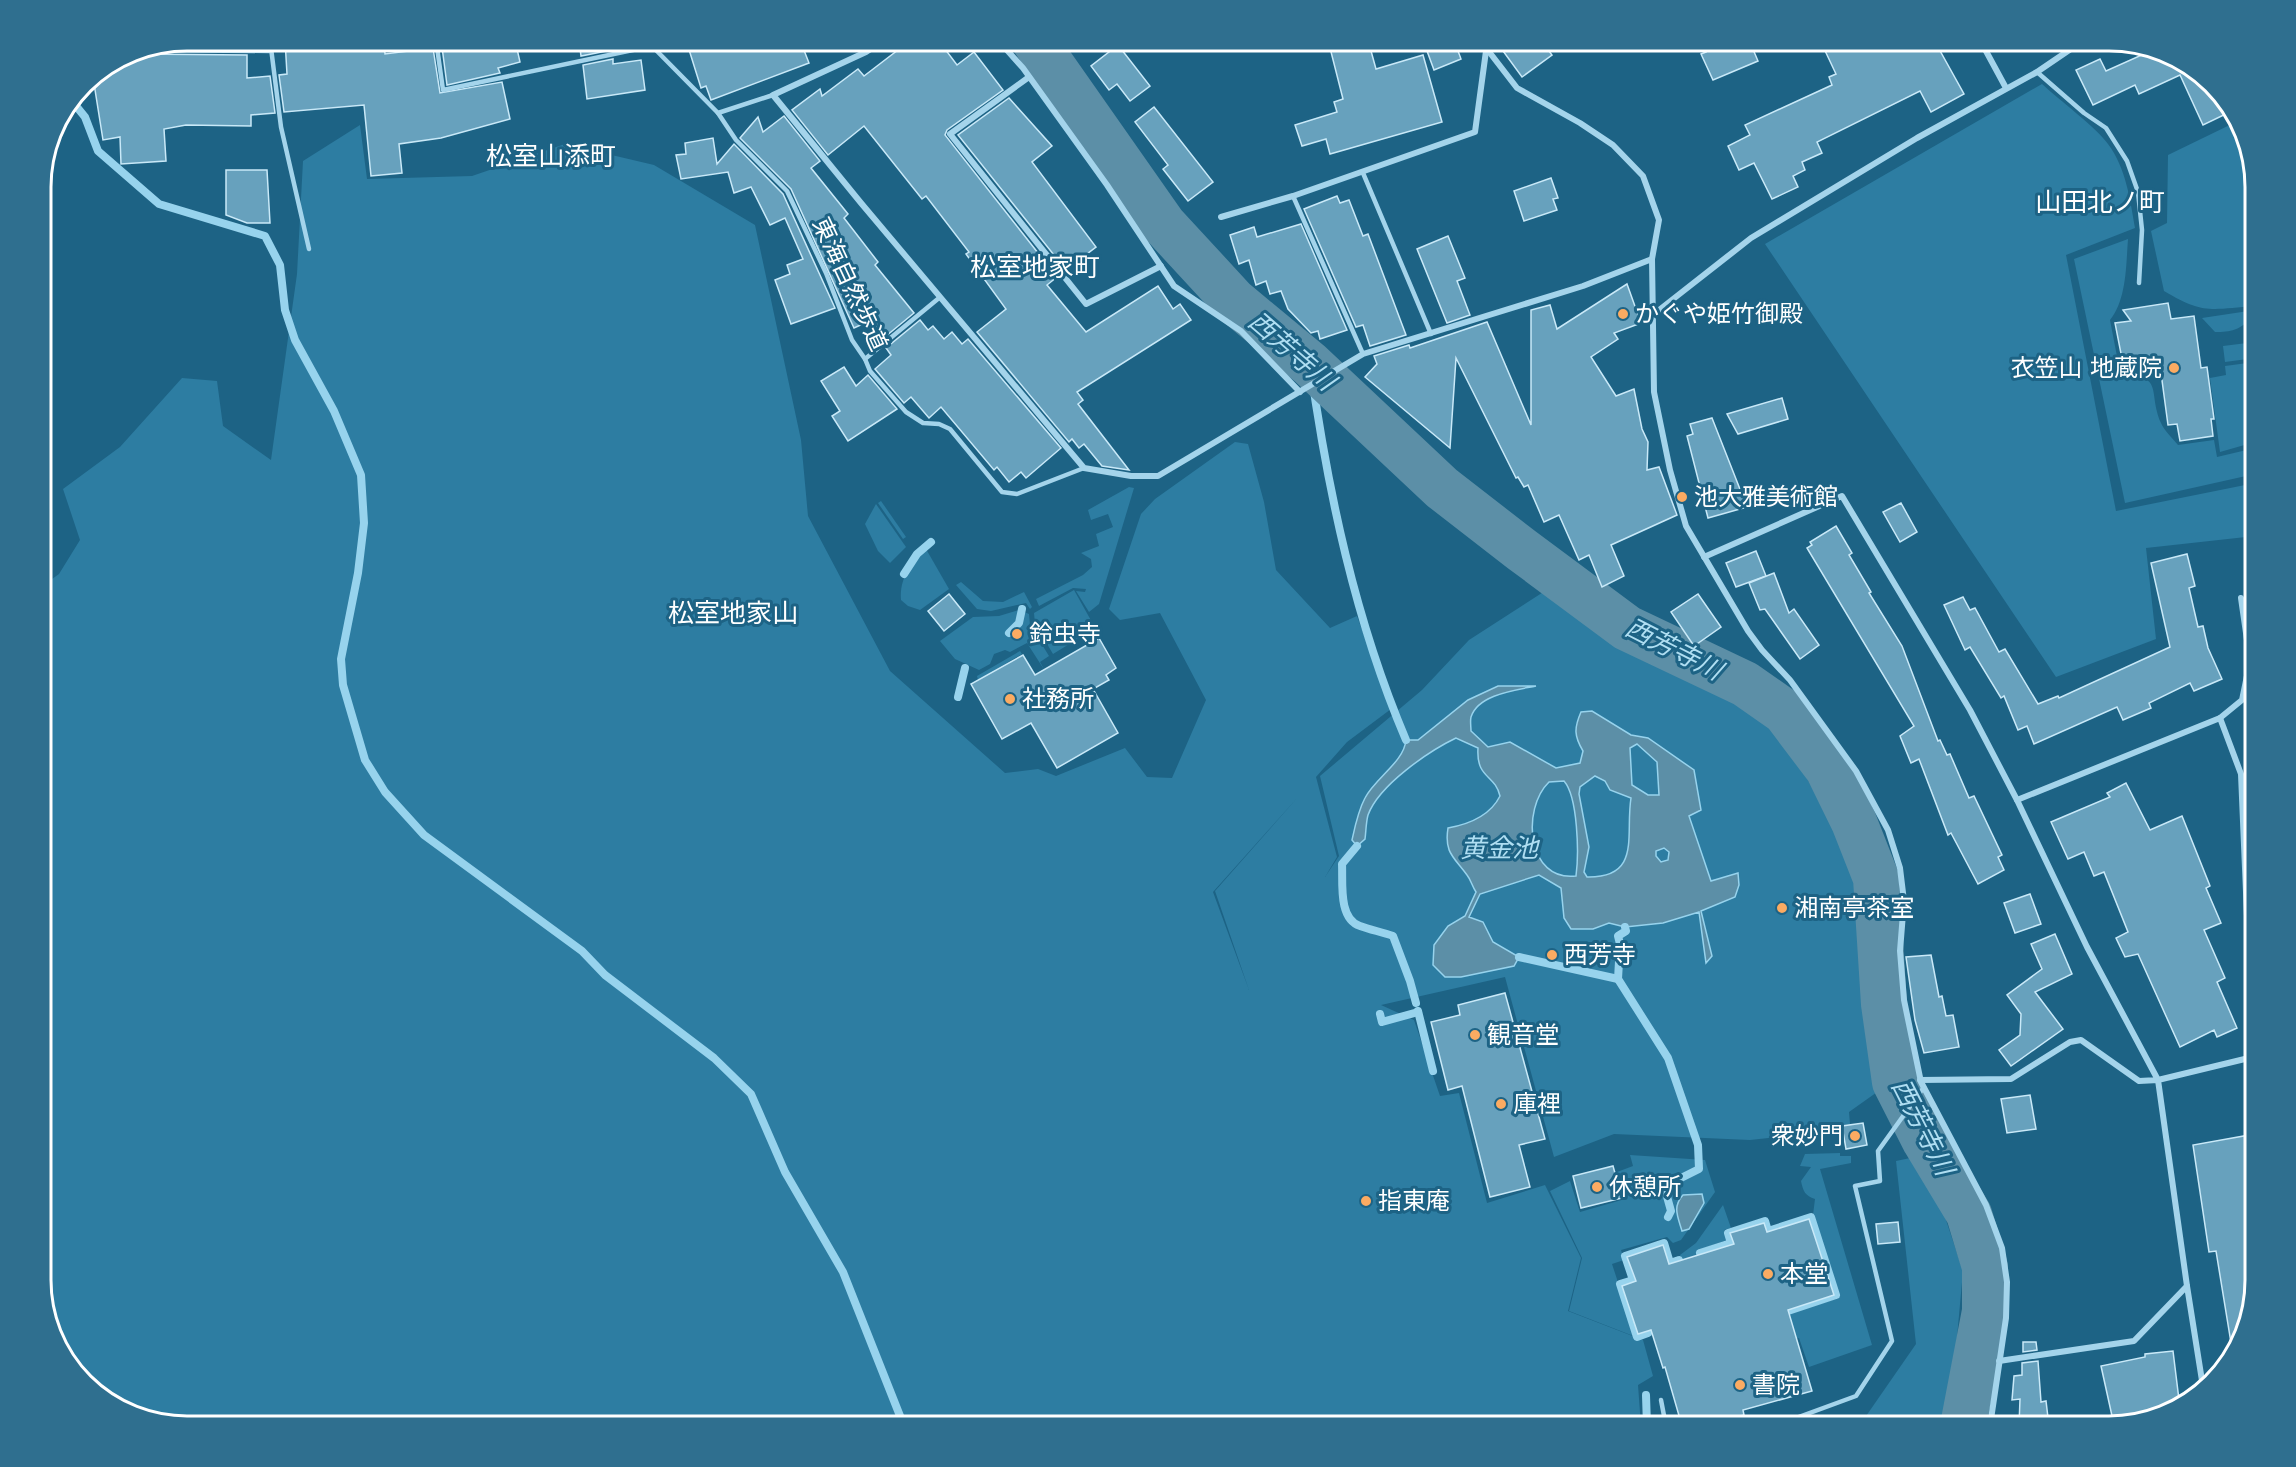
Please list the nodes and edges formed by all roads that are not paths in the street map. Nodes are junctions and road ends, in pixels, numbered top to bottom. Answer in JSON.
{"nodes":[{"id":1,"x":271,"y":51,"type":"edge"},
{"id":2,"x":438,"y":51,"type":"edge"},
{"id":3,"x":628,"y":51,"type":"edge"},
{"id":4,"x":657,"y":51,"type":"edge"},
{"id":5,"x":868,"y":51,"type":"edge"},
{"id":6,"x":1007,"y":51,"type":"edge"},
{"id":7,"x":1486,"y":51,"type":"joint"},
{"id":8,"x":1986,"y":51,"type":"edge"},
{"id":9,"x":2068,"y":51,"type":"edge"},
{"id":10,"x":2037,"y":72,"type":"junction"},
{"id":11,"x":1029,"y":77,"type":"junction"},
{"id":12,"x":2006,"y":88,"type":"junction"},
{"id":13,"x":773,"y":94,"type":"junction"},
{"id":14,"x":718,"y":113,"type":"junction"},
{"id":15,"x":1363,"y":173,"type":"junction"},
{"id":16,"x":1293,"y":196,"type":"junction"},
{"id":17,"x":1221,"y":217,"type":"dead end"},
{"id":18,"x":309,"y":249,"type":"dead end"},
{"id":19,"x":1653,"y":259,"type":"junction"},
{"id":20,"x":1161,"y":266,"type":"junction"},
{"id":21,"x":2139,"y":284,"type":"dead end"},
{"id":22,"x":939,"y":298,"type":"junction"},
{"id":23,"x":1654,"y":314,"type":"junction"},
{"id":24,"x":1431,"y":334,"type":"junction"},
{"id":25,"x":1363,"y":354,"type":"junction"},
{"id":26,"x":866,"y":359,"type":"junction"},
{"id":27,"x":1300,"y":392,"type":"junction"},
{"id":28,"x":1084,"y":468,"type":"junction"},
{"id":29,"x":1704,"y":557,"type":"junction"},
{"id":30,"x":2241,"y":598,"type":"dead end"},
{"id":31,"x":2245,"y":626,"type":"edge"},
{"id":32,"x":2245,"y":685,"type":"edge"},
{"id":33,"x":2220,"y":718,"type":"junction"},
{"id":34,"x":2017,"y":801,"type":"junction"},
{"id":35,"x":2245,"y":862,"type":"edge"},
{"id":36,"x":2245,"y":1062,"type":"edge"},
{"id":37,"x":1920,"y":1080,"type":"junction"},
{"id":38,"x":2158,"y":1080,"type":"junction"},
{"id":39,"x":1924,"y":1087,"type":"junction"},
{"id":40,"x":2187,"y":1286,"type":"junction"},
{"id":41,"x":1999,"y":1361,"type":"junction"},
{"id":42,"x":2202,"y":1379,"type":"edge"},
{"id":43,"x":1661,"y":1400,"type":"dead end"},
{"id":44,"x":1664,"y":1416,"type":"edge"},
{"id":45,"x":1801,"y":1416,"type":"edge"},
{"id":46,"x":1991,"y":1416,"type":"edge"}],
"edges":[{"from":1,"to":18,"type":"lane"},
{"from":2,"to":3,"type":"lane"},
{"from":4,"to":14,"type":"lane","name":"東海自然歩道"},
{"from":5,"to":13,"type":"street"},
{"from":6,"to":11,"type":"street"},
{"from":7,"to":15,"type":"street"},
{"from":7,"to":19,"type":"street"},
{"from":8,"to":12,"type":"street"},
{"from":9,"to":10,"type":"street"},
{"from":10,"to":12,"type":"street"},
{"from":10,"to":21,"type":"lane"},
{"from":11,"to":20,"type":"street"},
{"from":11,"to":20,"type":"street"},
{"from":12,"to":23,"type":"street"},
{"from":13,"to":14,"type":"lane"},
{"from":13,"to":22,"type":"street"},
{"from":14,"to":26,"type":"lane","name":"東海自然歩道"},
{"from":15,"to":16,"type":"street"},
{"from":15,"to":24,"type":"lane"},
{"from":16,"to":17,"type":"street"},
{"from":16,"to":25,"type":"lane"},
{"from":19,"to":23,"type":"street"},
{"from":19,"to":24,"type":"street"},
{"from":20,"to":27,"type":"street"},
{"from":22,"to":26,"type":"lane"},
{"from":22,"to":28,"type":"street"},
{"from":23,"to":29,"type":"street"},
{"from":24,"to":25,"type":"street"},
{"from":25,"to":27,"type":"street"},
{"from":26,"to":28,"type":"lane","name":"東海自然歩道"},
{"from":27,"to":28,"type":"street"},
{"from":29,"to":34,"type":"street"},
{"from":29,"to":37,"type":"street"},
{"from":30,"to":31,"type":"street"},
{"from":32,"to":33,"type":"street"},
{"from":33,"to":34,"type":"street"},
{"from":33,"to":35,"type":"street"},
{"from":34,"to":38,"type":"street"},
{"from":36,"to":38,"type":"street"},
{"from":37,"to":38,"type":"street"},
{"from":37,"to":39,"type":"street"},
{"from":38,"to":40,"type":"street"},
{"from":39,"to":41,"type":"street"},
{"from":39,"to":45,"type":"lane"},
{"from":40,"to":41,"type":"street"},
{"from":40,"to":42,"type":"street"},
{"from":41,"to":46,"type":"street"},
{"from":43,"to":44,"type":"lane"}]}
